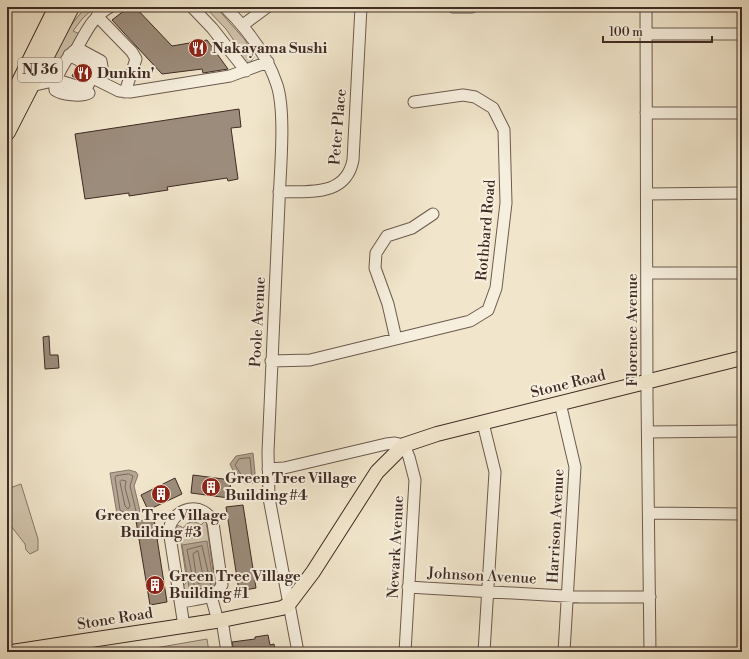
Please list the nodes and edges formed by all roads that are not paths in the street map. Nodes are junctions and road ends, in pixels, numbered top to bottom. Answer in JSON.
{"nodes":[{"id":1,"x":80,"y":7,"type":"edge"},
{"id":2,"x":110,"y":7,"type":"edge"},
{"id":3,"x":192,"y":7,"type":"edge"},
{"id":4,"x":225,"y":7,"type":"edge"},
{"id":5,"x":267,"y":7,"type":"edge"},
{"id":6,"x":361,"y":7,"type":"edge"},
{"id":7,"x":452,"y":7,"type":"edge"},
{"id":8,"x":472,"y":7,"type":"edge"},
{"id":9,"x":646,"y":7,"type":"edge"},
{"id":10,"x":64,"y":11,"type":"edge"},
{"id":11,"x":97,"y":16,"type":"junction"},
{"id":12,"x":243,"y":25,"type":"junction"},
{"id":13,"x":646,"y":34,"type":"junction"},
{"id":14,"x":742,"y":34,"type":"edge"},
{"id":15,"x":73,"y":52,"type":"junction"},
{"id":16,"x":45,"y":59,"type":"junction"},
{"id":17,"x":268,"y":62,"type":"junction"},
{"id":18,"x":246,"y":71,"type":"junction"},
{"id":19,"x":57,"y":80,"type":"junction"},
{"id":20,"x":97,"y":80,"type":"junction"},
{"id":21,"x":31,"y":86,"type":"junction"},
{"id":22,"x":125,"y":92,"type":"junction"},
{"id":23,"x":414,"y":102,"type":"dead end"},
{"id":24,"x":7,"y":108,"type":"edge"},
{"id":25,"x":646,"y":113,"type":"junction"},
{"id":26,"x":742,"y":113,"type":"edge"},
{"id":27,"x":7,"y":132,"type":"edge"},
{"id":28,"x":279,"y":192,"type":"junction"},
{"id":29,"x":742,"y":193,"type":"edge"},
{"id":30,"x":646,"y":194,"type":"junction"},
{"id":31,"x":433,"y":214,"type":"dead end"},
{"id":32,"x":647,"y":273,"type":"junction"},
{"id":33,"x":742,"y":273,"type":"edge"},
{"id":34,"x":396,"y":339,"type":"junction"},
{"id":35,"x":742,"y":358,"type":"edge"},
{"id":36,"x":271,"y":360,"type":"junction"},
{"id":37,"x":647,"y":381,"type":"junction"},
{"id":38,"x":560,"y":403,"type":"junction"},
{"id":39,"x":483,"y":422,"type":"junction"},
{"id":40,"x":742,"y":431,"type":"edge"},
{"id":41,"x":648,"y":432,"type":"junction"},
{"id":42,"x":404,"y":445,"type":"junction"},
{"id":43,"x":268,"y":469,"type":"junction"},
{"id":44,"x":649,"y":513,"type":"junction"},
{"id":45,"x":742,"y":514,"type":"edge"},
{"id":46,"x":408,"y":587,"type":"junction"},
{"id":47,"x":488,"y":592,"type":"junction"},
{"id":48,"x":211,"y":596,"type":"junction"},
{"id":49,"x":567,"y":596,"type":"junction"},
{"id":50,"x":650,"y":597,"type":"junction"},
{"id":51,"x":181,"y":602,"type":"junction"},
{"id":52,"x":288,"y":604,"type":"junction"},
{"id":53,"x":220,"y":620,"type":"junction"},
{"id":54,"x":184,"y":626,"type":"junction"},
{"id":55,"x":19,"y":652,"type":"edge"},
{"id":56,"x":227,"y":652,"type":"edge"},
{"id":57,"x":298,"y":652,"type":"edge"},
{"id":58,"x":405,"y":652,"type":"edge"},
{"id":59,"x":484,"y":652,"type":"edge"},
{"id":60,"x":564,"y":652,"type":"edge"},
{"id":61,"x":650,"y":652,"type":"edge"}],
"edges":[{"from":1,"to":10,"type":"highway"},
{"from":2,"to":11,"type":"street"},
{"from":3,"to":18,"type":"street"},
{"from":4,"to":12,"type":"street","name":"Poole Avenue"},
{"from":5,"to":12,"type":"street"},
{"from":6,"to":28,"type":"street","name":"Peter Place"},
{"from":7,"to":8,"type":"street"},
{"from":9,"to":13,"type":"street","name":"Florence Avenue"},
{"from":10,"to":16,"type":"highway","number":"NJ 36"},
{"from":10,"to":24,"type":"highway","number":"NJ 36"},
{"from":11,"to":15,"type":"street"},
{"from":11,"to":22,"type":"street"},
{"from":12,"to":17,"type":"street","name":"Poole Avenue"},
{"from":13,"to":14,"type":"street"},
{"from":13,"to":25,"type":"street","name":"Florence Avenue"},
{"from":15,"to":19,"type":"street"},
{"from":15,"to":19,"type":"street"},
{"from":15,"to":20,"type":"street"},
{"from":16,"to":19,"type":"street"},
{"from":16,"to":21,"type":"highway","number":"NJ 36"},
{"from":17,"to":18,"type":"street"},
{"from":17,"to":28,"type":"street","name":"Poole Avenue"},
{"from":18,"to":22,"type":"street"},
{"from":19,"to":20,"type":"street"},
{"from":19,"to":21,"type":"street"},
{"from":20,"to":22,"type":"street"},
{"from":21,"to":27,"type":"highway","number":"NJ 36"},
{"from":23,"to":34,"type":"street","name":"Rothbard Road"},
{"from":25,"to":26,"type":"street"},
{"from":25,"to":30,"type":"street","name":"Florence Avenue"},
{"from":28,"to":36,"type":"street","name":"Poole Avenue"},
{"from":29,"to":30,"type":"street"},
{"from":30,"to":32,"type":"street","name":"Florence Avenue"},
{"from":31,"to":34,"type":"street"},
{"from":32,"to":33,"type":"street"},
{"from":32,"to":37,"type":"street","name":"Florence Avenue"},
{"from":34,"to":36,"type":"street","name":"Rothbard Road"},
{"from":35,"to":37,"type":"main road","name":"Stone Road"},
{"from":36,"to":43,"type":"street","name":"Poole Avenue"},
{"from":37,"to":38,"type":"main road","name":"Stone Road"},
{"from":37,"to":41,"type":"street","name":"Florence Avenue"},
{"from":38,"to":39,"type":"main road","name":"Stone Road"},
{"from":38,"to":49,"type":"street","name":"Harrison Avenue"},
{"from":39,"to":42,"type":"main road","name":"Stone Road"},
{"from":39,"to":47,"type":"street"},
{"from":40,"to":41,"type":"street"},
{"from":41,"to":44,"type":"street","name":"Florence Avenue"},
{"from":42,"to":43,"type":"street","name":"Stone Road"},
{"from":42,"to":46,"type":"street","name":"Newark Avenue"},
{"from":42,"to":52,"type":"main road","name":"Stone Road"},
{"from":43,"to":52,"type":"street","name":"Poole Avenue"},
{"from":44,"to":45,"type":"street"},
{"from":44,"to":50,"type":"street","name":"Florence Avenue"},
{"from":46,"to":47,"type":"street","name":"Johnson Avenue"},
{"from":46,"to":58,"type":"street","name":"Newark Avenue"},
{"from":47,"to":49,"type":"street","name":"Johnson Avenue"},
{"from":47,"to":59,"type":"street"},
{"from":48,"to":51,"type":"street"},
{"from":48,"to":51,"type":"street"},
{"from":48,"to":53,"type":"street"},
{"from":49,"to":50,"type":"street","name":"Johnson Avenue"},
{"from":49,"to":60,"type":"street","name":"Harrison Avenue"},
{"from":50,"to":61,"type":"street","name":"Florence Avenue"},
{"from":51,"to":54,"type":"street"},
{"from":52,"to":53,"type":"main road","name":"Stone Road"},
{"from":52,"to":57,"type":"street","name":"Poole Avenue"},
{"from":53,"to":54,"type":"main road","name":"Stone Road"},
{"from":53,"to":56,"type":"street"},
{"from":54,"to":55,"type":"main road","name":"Stone Road"}]}
